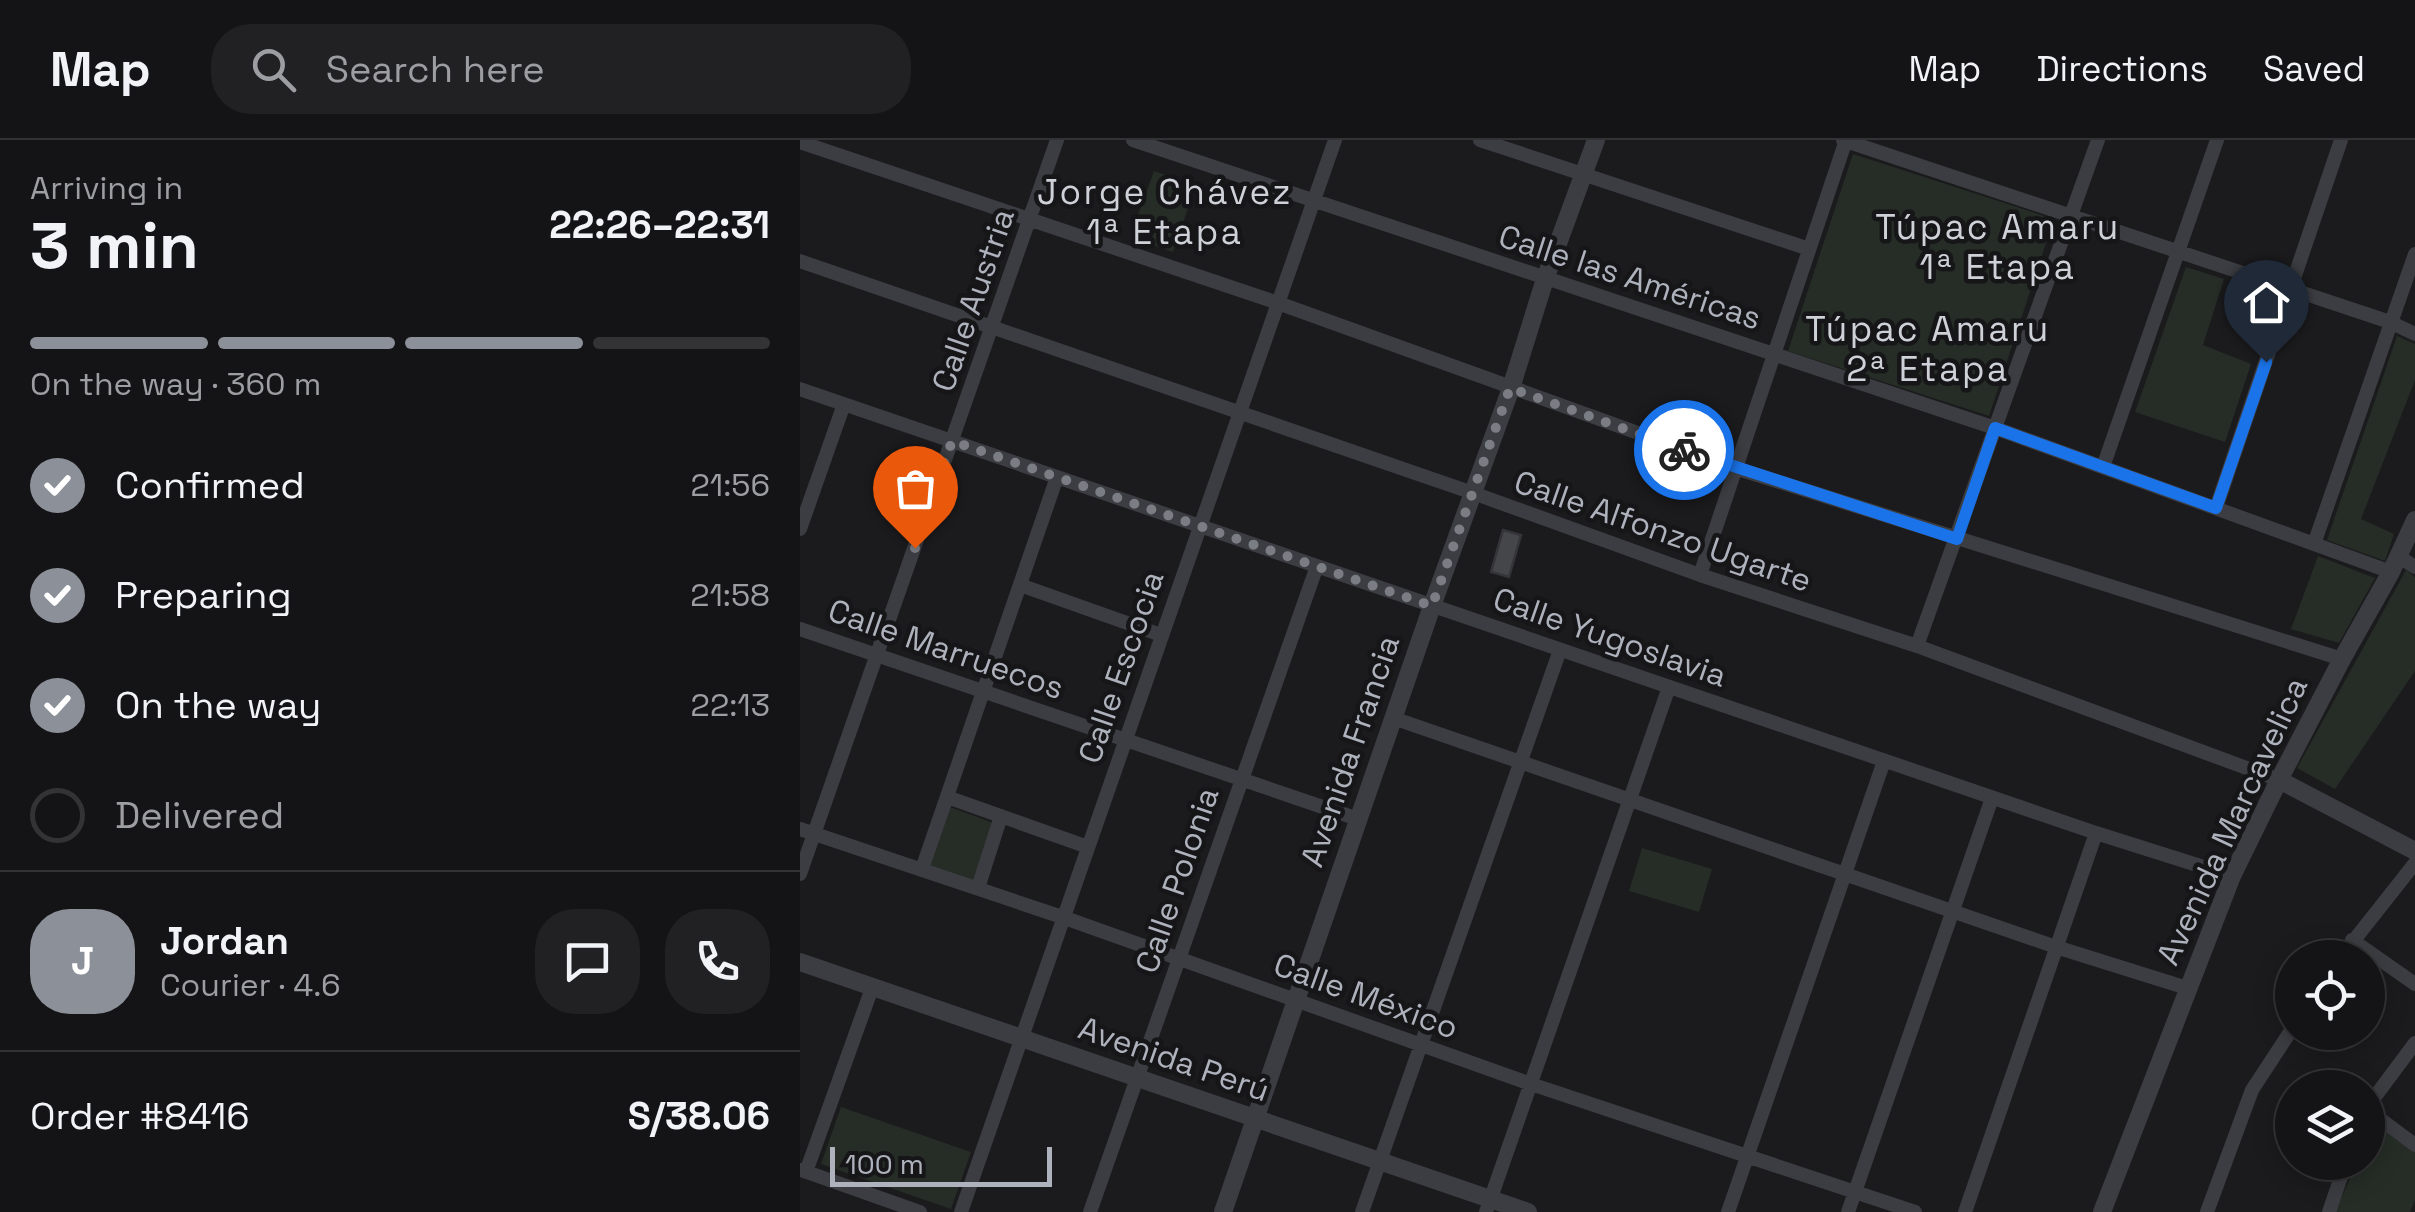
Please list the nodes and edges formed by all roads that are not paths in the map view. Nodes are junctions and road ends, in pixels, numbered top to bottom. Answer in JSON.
{"nodes":[{"id":1,"x":1057,"y":140,"type":"edge"},
{"id":2,"x":1133,"y":140,"type":"edge"},
{"id":3,"x":1335,"y":140,"type":"edge"},
{"id":4,"x":1480,"y":140,"type":"edge"},
{"id":5,"x":1596,"y":140,"type":"edge"},
{"id":6,"x":1845,"y":140,"type":"edge"},
{"id":7,"x":2098,"y":140,"type":"edge"},
{"id":8,"x":2217,"y":140,"type":"edge"},
{"id":9,"x":2341,"y":140,"type":"edge"},
{"id":10,"x":800,"y":142,"type":"edge"},
{"id":11,"x":1584,"y":174,"type":"junction"},
{"id":12,"x":1313,"y":199,"type":"junction"},
{"id":13,"x":2072,"y":214,"type":"junction"},
{"id":14,"x":1030,"y":220,"type":"junction"},
{"id":15,"x":1810,"y":249,"type":"junction"},
{"id":16,"x":2178,"y":251,"type":"junction"},
{"id":17,"x":2415,"y":254,"type":"edge"},
{"id":18,"x":800,"y":262,"type":"edge"},
{"id":19,"x":1545,"y":279,"type":"junction"},
{"id":20,"x":2291,"y":288,"type":"junction"},
{"id":21,"x":1278,"y":303,"type":"junction"},
{"id":22,"x":2390,"y":322,"type":"junction"},
{"id":23,"x":992,"y":328,"type":"junction"},
{"id":24,"x":2415,"y":334,"type":"edge"},
{"id":25,"x":1774,"y":354,"type":"junction"},
{"id":26,"x":1510,"y":388,"type":"junction"},
{"id":27,"x":800,"y":389,"type":"edge"},
{"id":28,"x":844,"y":404,"type":"junction"},
{"id":29,"x":1238,"y":412,"type":"junction"},
{"id":30,"x":1995,"y":428,"type":"junction"},
{"id":31,"x":952,"y":441,"type":"junction"},
{"id":32,"x":2102,"y":467,"type":"junction"},
{"id":33,"x":1736,"y":468,"type":"junction"},
{"id":34,"x":1057,"y":477,"type":"junction"},
{"id":35,"x":1472,"y":493,"type":"junction"},
{"id":36,"x":2216,"y":508,"type":"junction"},
{"id":37,"x":802,"y":519,"type":"edge"},
{"id":38,"x":2415,"y":520,"type":"edge"},
{"id":39,"x":1200,"y":526,"type":"junction"},
{"id":40,"x":1957,"y":539,"type":"junction"},
{"id":41,"x":2314,"y":544,"type":"junction"},
{"id":42,"x":2394,"y":564,"type":"junction"},
{"id":43,"x":1316,"y":566,"type":"junction"},
{"id":44,"x":2415,"y":567,"type":"edge"},
{"id":45,"x":1700,"y":575,"type":"junction"},
{"id":46,"x":1020,"y":585,"type":"junction"},
{"id":47,"x":1432,"y":606,"type":"junction"},
{"id":48,"x":800,"y":628,"type":"edge"},
{"id":49,"x":1162,"y":635,"type":"junction"},
{"id":50,"x":1917,"y":646,"type":"junction"},
{"id":51,"x":1560,"y":650,"type":"junction"},
{"id":52,"x":877,"y":655,"type":"junction"},
{"id":53,"x":2342,"y":659,"type":"junction"},
{"id":54,"x":1669,"y":687,"type":"junction"},
{"id":55,"x":983,"y":691,"type":"junction"},
{"id":56,"x":1393,"y":718,"type":"junction"},
{"id":57,"x":1125,"y":740,"type":"junction"},
{"id":58,"x":1884,"y":761,"type":"junction"},
{"id":59,"x":1521,"y":762,"type":"junction"},
{"id":60,"x":1242,"y":780,"type":"junction"},
{"id":61,"x":2279,"y":780,"type":"junction"},
{"id":62,"x":947,"y":797,"type":"junction"},
{"id":63,"x":1992,"y":798,"type":"junction"},
{"id":64,"x":1630,"y":800,"type":"junction"},
{"id":65,"x":1001,"y":816,"type":"junction"},
{"id":66,"x":1358,"y":819,"type":"junction"},
{"id":67,"x":807,"y":832,"type":"edge"},
{"id":68,"x":2096,"y":833,"type":"junction"},
{"id":69,"x":1088,"y":847,"type":"junction"},
{"id":70,"x":2415,"y":850,"type":"edge"},
{"id":71,"x":2415,"y":863,"type":"edge"},
{"id":72,"x":922,"y":869,"type":"junction"},
{"id":73,"x":800,"y":874,"type":"edge"},
{"id":74,"x":1845,"y":874,"type":"junction"},
{"id":75,"x":2232,"y":876,"type":"junction"},
{"id":76,"x":978,"y":888,"type":"junction"},
{"id":77,"x":1953,"y":911,"type":"junction"},
{"id":78,"x":1065,"y":918,"type":"junction"},
{"id":79,"x":2352,"y":940,"type":"edge"},
{"id":80,"x":2056,"y":947,"type":"junction"},
{"id":81,"x":1179,"y":959,"type":"junction"},
{"id":82,"x":800,"y":962,"type":"edge"},
{"id":83,"x":2385,"y":963,"type":"edge"},
{"id":84,"x":2415,"y":984,"type":"edge"},
{"id":85,"x":872,"y":988,"type":"junction"},
{"id":86,"x":2187,"y":988,"type":"junction"},
{"id":87,"x":1296,"y":1000,"type":"junction"},
{"id":88,"x":1023,"y":1039,"type":"junction"},
{"id":89,"x":2415,"y":1043,"type":"edge"},
{"id":90,"x":1422,"y":1045,"type":"junction"},
{"id":91,"x":2278,"y":1050,"type":"edge"},
{"id":92,"x":1137,"y":1078,"type":"junction"},
{"id":93,"x":1530,"y":1084,"type":"junction"},
{"id":94,"x":2385,"y":1084,"type":"edge"},
{"id":95,"x":1254,"y":1118,"type":"junction"},
{"id":96,"x":2385,"y":1121,"type":"edge"},
{"id":97,"x":2415,"y":1145,"type":"edge"},
{"id":98,"x":1748,"y":1154,"type":"junction"},
{"id":99,"x":1380,"y":1162,"type":"junction"},
{"id":100,"x":803,"y":1171,"type":"edge"},
{"id":101,"x":2340,"y":1180,"type":"edge"},
{"id":102,"x":1856,"y":1190,"type":"junction"},
{"id":103,"x":1488,"y":1206,"type":"edge"},
{"id":104,"x":920,"y":1212,"type":"edge"},
{"id":105,"x":962,"y":1212,"type":"edge"},
{"id":106,"x":1090,"y":1212,"type":"edge"},
{"id":107,"x":1223,"y":1212,"type":"edge"},
{"id":108,"x":1362,"y":1212,"type":"edge"},
{"id":109,"x":1528,"y":1212,"type":"edge"},
{"id":110,"x":1728,"y":1212,"type":"edge"},
{"id":111,"x":1848,"y":1212,"type":"edge"},
{"id":112,"x":1915,"y":1212,"type":"edge"},
{"id":113,"x":1965,"y":1212,"type":"edge"},
{"id":114,"x":2102,"y":1212,"type":"edge"},
{"id":115,"x":2206,"y":1212,"type":"edge"},
{"id":116,"x":2329,"y":1212,"type":"edge"}],
"edges":[{"from":1,"to":14,"type":"street","name":"Calle Austria"},
{"from":2,"to":12,"type":"street","name":"Calle las Américas"},
{"from":3,"to":12,"type":"street","name":"Calle Escocia"},
{"from":4,"to":11,"type":"street"},
{"from":5,"to":11,"type":"street","name":"Avenida Francia"},
{"from":6,"to":13,"type":"street"},
{"from":6,"to":15,"type":"street"},
{"from":7,"to":13,"type":"street"},
{"from":8,"to":16,"type":"street"},
{"from":9,"to":20,"type":"street"},
{"from":10,"to":14,"type":"street"},
{"from":11,"to":15,"type":"street"},
{"from":11,"to":19,"type":"street","name":"Avenida Francia"},
{"from":12,"to":19,"type":"street","name":"Calle las Américas"},
{"from":12,"to":21,"type":"street","name":"Calle Escocia"},
{"from":13,"to":16,"type":"street"},
{"from":13,"to":30,"type":"street"},
{"from":14,"to":21,"type":"street"},
{"from":14,"to":23,"type":"street","name":"Calle Austria"},
{"from":15,"to":25,"type":"street"},
{"from":16,"to":20,"type":"street"},
{"from":16,"to":32,"type":"street"},
{"from":17,"to":22,"type":"street"},
{"from":18,"to":23,"type":"street","name":"Calle Alfonzo Ugarte"},
{"from":19,"to":25,"type":"street","name":"Calle las Américas"},
{"from":19,"to":26,"type":"street","name":"Avenida Francia"},
{"from":20,"to":22,"type":"street"},
{"from":20,"to":36,"type":"street"},
{"from":21,"to":26,"type":"street"},
{"from":21,"to":29,"type":"street","name":"Calle Escocia"},
{"from":22,"to":24,"type":"street"},
{"from":22,"to":41,"type":"street"},
{"from":23,"to":29,"type":"street","name":"Calle Alfonzo Ugarte"},
{"from":23,"to":31,"type":"street","name":"Calle Austria"},
{"from":25,"to":30,"type":"street","name":"Calle las Américas"},
{"from":25,"to":33,"type":"street"},
{"from":26,"to":33,"type":"street"},
{"from":26,"to":35,"type":"street","name":"Avenida Francia"},
{"from":27,"to":28,"type":"street","name":"Calle Yugoslavia"},
{"from":28,"to":31,"type":"street","name":"Calle Yugoslavia"},
{"from":28,"to":37,"type":"street"},
{"from":29,"to":35,"type":"street","name":"Calle Alfonzo Ugarte"},
{"from":29,"to":39,"type":"street","name":"Calle Escocia"},
{"from":30,"to":32,"type":"street","name":"Calle las Américas"},
{"from":30,"to":40,"type":"street"},
{"from":31,"to":34,"type":"street","name":"Calle Yugoslavia"},
{"from":31,"to":52,"type":"street","name":"Calle Austria"},
{"from":32,"to":36,"type":"street","name":"Calle las Américas"},
{"from":33,"to":40,"type":"street"},
{"from":33,"to":45,"type":"street"},
{"from":34,"to":39,"type":"street","name":"Calle Yugoslavia"},
{"from":34,"to":46,"type":"street"},
{"from":35,"to":45,"type":"street","name":"Calle Alfonzo Ugarte"},
{"from":35,"to":47,"type":"street","name":"Avenida Francia"},
{"from":36,"to":41,"type":"street","name":"Calle las Américas"},
{"from":38,"to":42,"type":"street","name":"Avenida Marcavelica"},
{"from":39,"to":43,"type":"street","name":"Calle Yugoslavia"},
{"from":39,"to":49,"type":"street","name":"Calle Escocia"},
{"from":40,"to":50,"type":"street"},
{"from":40,"to":53,"type":"street"},
{"from":41,"to":42,"type":"street","name":"Calle las Américas"},
{"from":42,"to":44,"type":"street","name":"Calle las Américas"},
{"from":42,"to":53,"type":"street","name":"Avenida Marcavelica"},
{"from":43,"to":47,"type":"street","name":"Calle Yugoslavia"},
{"from":43,"to":60,"type":"street","name":"Calle Polonia"},
{"from":45,"to":50,"type":"street","name":"Calle Alfonzo Ugarte"},
{"from":46,"to":49,"type":"street"},
{"from":46,"to":55,"type":"street"},
{"from":47,"to":51,"type":"street","name":"Calle Yugoslavia"},
{"from":47,"to":56,"type":"street","name":"Avenida Francia"},
{"from":48,"to":52,"type":"street","name":"Calle Marruecos"},
{"from":49,"to":57,"type":"street","name":"Calle Escocia"},
{"from":50,"to":61,"type":"street","name":"Calle Alfonzo Ugarte"},
{"from":51,"to":54,"type":"street","name":"Calle Yugoslavia"},
{"from":51,"to":59,"type":"street"},
{"from":52,"to":55,"type":"street","name":"Calle Marruecos"},
{"from":52,"to":67,"type":"street","name":"Calle Austria"},
{"from":53,"to":61,"type":"street","name":"Avenida Marcavelica"},
{"from":54,"to":58,"type":"street","name":"Calle Yugoslavia"},
{"from":54,"to":64,"type":"street"},
{"from":55,"to":57,"type":"street","name":"Calle Marruecos"},
{"from":55,"to":62,"type":"street"},
{"from":56,"to":59,"type":"street"},
{"from":56,"to":66,"type":"street","name":"Avenida Francia"},
{"from":57,"to":60,"type":"street","name":"Calle Marruecos"},
{"from":57,"to":69,"type":"street","name":"Calle Escocia"},
{"from":58,"to":63,"type":"street","name":"Calle Yugoslavia"},
{"from":58,"to":74,"type":"street"},
{"from":59,"to":64,"type":"street"},
{"from":59,"to":90,"type":"street"},
{"from":60,"to":66,"type":"street","name":"Calle Marruecos"},
{"from":60,"to":81,"type":"street","name":"Calle Polonia"},
{"from":61,"to":70,"type":"street"},
{"from":61,"to":75,"type":"street","name":"Avenida Marcavelica"},
{"from":62,"to":65,"type":"street"},
{"from":62,"to":72,"type":"street"},
{"from":63,"to":68,"type":"street","name":"Calle Yugoslavia"},
{"from":63,"to":77,"type":"street"},
{"from":64,"to":74,"type":"street"},
{"from":64,"to":93,"type":"street"},
{"from":65,"to":69,"type":"street"},
{"from":65,"to":76,"type":"street"},
{"from":66,"to":87,"type":"street","name":"Avenida Francia"},
{"from":67,"to":72,"type":"street","name":"Calle México"},
{"from":67,"to":73,"type":"street","name":"Calle Austria"},
{"from":68,"to":75,"type":"street","name":"Calle Yugoslavia"},
{"from":68,"to":80,"type":"street"},
{"from":69,"to":78,"type":"street","name":"Calle Escocia"},
{"from":71,"to":79,"type":"street"},
{"from":72,"to":76,"type":"street","name":"Calle México"},
{"from":74,"to":77,"type":"street"},
{"from":74,"to":98,"type":"street"},
{"from":75,"to":86,"type":"street","name":"Avenida Marcavelica"},
{"from":76,"to":78,"type":"street","name":"Calle México"},
{"from":77,"to":80,"type":"street"},
{"from":77,"to":102,"type":"street"},
{"from":78,"to":81,"type":"street","name":"Calle México"},
{"from":78,"to":88,"type":"street","name":"Calle Escocia"},
{"from":80,"to":86,"type":"street"},
{"from":80,"to":113,"type":"street"},
{"from":81,"to":87,"type":"street","name":"Calle México"},
{"from":81,"to":92,"type":"street","name":"Calle Polonia"},
{"from":82,"to":85,"type":"street","name":"Avenida Perú"},
{"from":83,"to":84,"type":"street"},
{"from":85,"to":88,"type":"street","name":"Avenida Perú"},
{"from":85,"to":100,"type":"street"},
{"from":86,"to":114,"type":"street","name":"Avenida Marcavelica"},
{"from":87,"to":90,"type":"street","name":"Calle México"},
{"from":87,"to":95,"type":"street","name":"Avenida Francia"},
{"from":88,"to":92,"type":"street","name":"Avenida Perú"},
{"from":88,"to":105,"type":"street","name":"Calle Escocia"},
{"from":89,"to":94,"type":"street"},
{"from":90,"to":93,"type":"street","name":"Calle México"},
{"from":90,"to":99,"type":"street"},
{"from":91,"to":115,"type":"street"},
{"from":92,"to":95,"type":"street","name":"Avenida Perú"},
{"from":92,"to":106,"type":"street","name":"Calle Polonia"},
{"from":93,"to":98,"type":"street","name":"Calle México"},
{"from":93,"to":103,"type":"street"},
{"from":95,"to":99,"type":"street","name":"Avenida Perú"},
{"from":95,"to":107,"type":"street","name":"Avenida Francia"},
{"from":96,"to":97,"type":"street"},
{"from":98,"to":102,"type":"street","name":"Calle México"},
{"from":98,"to":110,"type":"street"},
{"from":99,"to":103,"type":"street","name":"Avenida Perú"},
{"from":99,"to":108,"type":"street"},
{"from":100,"to":104,"type":"street"},
{"from":101,"to":116,"type":"street"},
{"from":102,"to":111,"type":"street"},
{"from":102,"to":112,"type":"street","name":"Calle México"},
{"from":103,"to":109,"type":"street","name":"Avenida Perú"}]}
